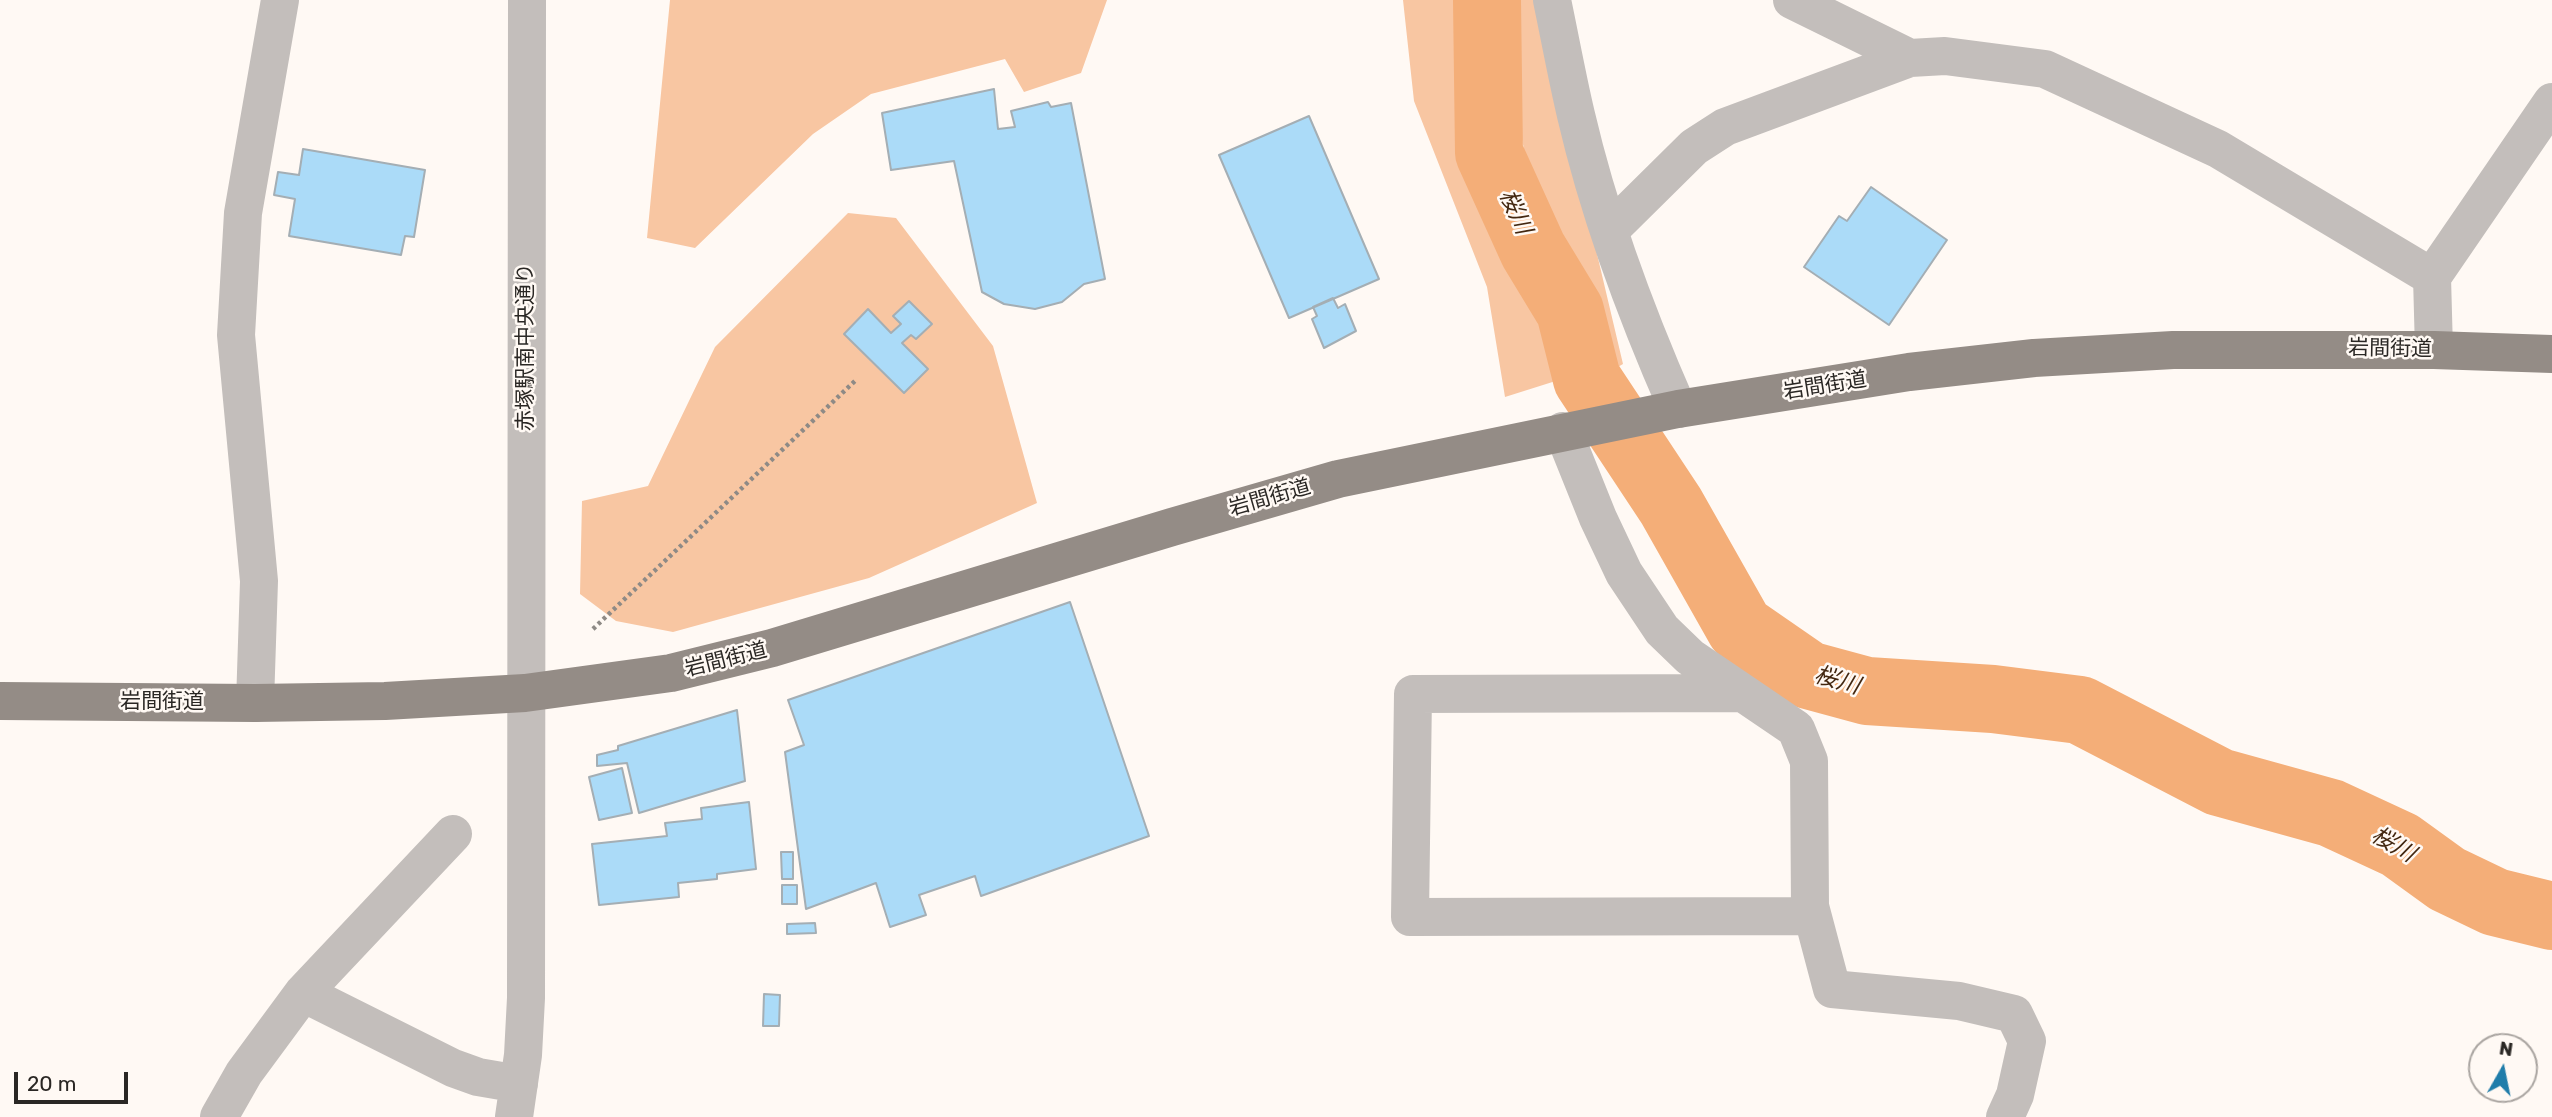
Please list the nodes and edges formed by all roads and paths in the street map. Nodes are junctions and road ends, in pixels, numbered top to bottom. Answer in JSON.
{"nodes":[{"id":1,"x":280,"y":0,"type":"edge"},
{"id":2,"x":527,"y":0,"type":"edge"},
{"id":3,"x":1552,"y":0,"type":"edge"},
{"id":4,"x":1792,"y":0,"type":"edge"},
{"id":5,"x":1910,"y":58,"type":"junction"},
{"id":6,"x":2552,"y":102,"type":"edge"},
{"id":7,"x":1609,"y":230,"type":"junction"},
{"id":8,"x":2432,"y":277,"type":"junction"},
{"id":9,"x":2434,"y":350,"type":"junction"},
{"id":10,"x":2552,"y":354,"type":"edge"},
{"id":11,"x":857,"y":379,"type":"dead end"},
{"id":12,"x":1665,"y":411,"type":"junction"},
{"id":13,"x":1570,"y":430,"type":"junction"},
{"id":14,"x":593,"y":629,"type":"dead end"},
{"id":15,"x":525,"y":693,"type":"junction"},
{"id":16,"x":1743,"y":693,"type":"junction"},
{"id":17,"x":0,"y":701,"type":"edge"},
{"id":18,"x":255,"y":703,"type":"junction"},
{"id":19,"x":453,"y":834,"type":"dead end"},
{"id":20,"x":1812,"y":916,"type":"junction"},
{"id":21,"x":303,"y":993,"type":"junction"},
{"id":22,"x":517,"y":1100,"type":"edge"},
{"id":23,"x":219,"y":1117,"type":"edge"},
{"id":24,"x":2005,"y":1117,"type":"edge"}],
"edges":[{"from":1,"to":18,"type":"street"},
{"from":2,"to":15,"type":"street","name":"赤塚駅南中央通り"},
{"from":3,"to":7,"type":"street"},
{"from":4,"to":5,"type":"street"},
{"from":5,"to":7,"type":"street"},
{"from":5,"to":8,"type":"street"},
{"from":6,"to":8,"type":"street"},
{"from":7,"to":12,"type":"street"},
{"from":8,"to":9,"type":"street"},
{"from":9,"to":10,"type":"main road","name":"岩間街道"},
{"from":9,"to":12,"type":"main road","name":"岩間街道"},
{"from":11,"to":14,"type":"path"},
{"from":12,"to":13,"type":"main road","name":"岩間街道"},
{"from":13,"to":15,"type":"main road","name":"岩間街道"},
{"from":13,"to":16,"type":"street"},
{"from":15,"to":18,"type":"main road","name":"岩間街道"},
{"from":15,"to":22,"type":"street","name":"赤塚駅南中央通り"},
{"from":16,"to":20,"type":"street"},
{"from":16,"to":20,"type":"street"},
{"from":17,"to":18,"type":"main road","name":"岩間街道"},
{"from":19,"to":21,"type":"street"},
{"from":20,"to":24,"type":"street"},
{"from":21,"to":22,"type":"street"},
{"from":21,"to":23,"type":"street"}]}
